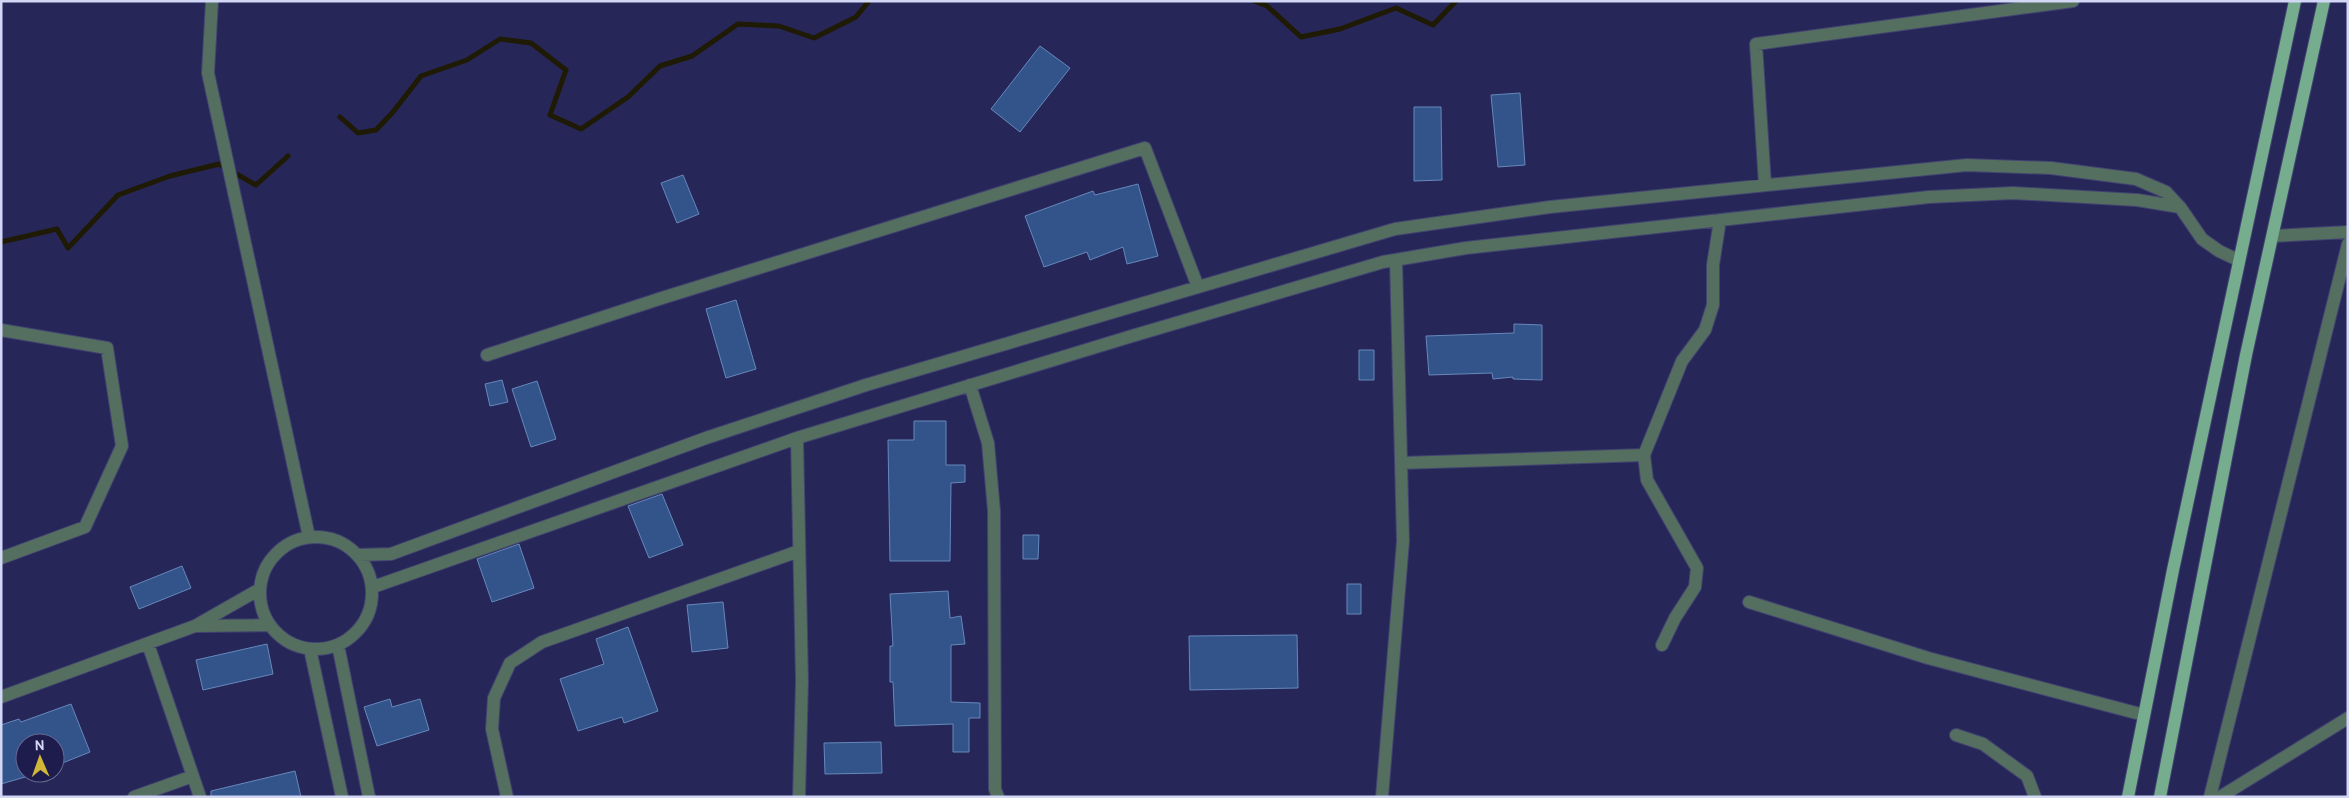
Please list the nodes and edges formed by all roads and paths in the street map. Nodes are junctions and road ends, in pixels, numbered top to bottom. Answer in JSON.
{"nodes":[{"id":1,"x":212,"y":1,"type":"edge"},
{"id":2,"x":2073,"y":1,"type":"edge"},
{"id":3,"x":2294,"y":1,"type":"edge"},
{"id":4,"x":2324,"y":1,"type":"edge"},
{"id":5,"x":1765,"y":185,"type":"junction"},
{"id":6,"x":2180,"y":207,"type":"junction"},
{"id":7,"x":1720,"y":220,"type":"junction"},
{"id":8,"x":2348,"y":232,"type":"edge"},
{"id":9,"x":2273,"y":236,"type":"junction"},
{"id":10,"x":2348,"y":244,"type":"edge"},
{"id":11,"x":1396,"y":260,"type":"junction"},
{"id":12,"x":2238,"y":260,"type":"junction"},
{"id":13,"x":2344,"y":272,"type":"edge"},
{"id":14,"x":1198,"y":287,"type":"junction"},
{"id":15,"x":1,"y":330,"type":"edge"},
{"id":16,"x":487,"y":356,"type":"dead end"},
{"id":17,"x":970,"y":385,"type":"junction"},
{"id":18,"x":796,"y":438,"type":"junction"},
{"id":19,"x":1644,"y":455,"type":"junction"},
{"id":20,"x":1401,"y":463,"type":"junction"},
{"id":21,"x":309,"y":537,"type":"junction"},
{"id":22,"x":799,"y":552,"type":"junction"},
{"id":23,"x":358,"y":555,"type":"junction"},
{"id":24,"x":1,"y":558,"type":"edge"},
{"id":25,"x":373,"y":588,"type":"junction"},
{"id":26,"x":260,"y":589,"type":"junction"},
{"id":27,"x":1749,"y":602,"type":"dead end"},
{"id":28,"x":195,"y":626,"type":"junction"},
{"id":29,"x":270,"y":626,"type":"junction"},
{"id":30,"x":148,"y":644,"type":"junction"},
{"id":31,"x":338,"y":645,"type":"junction"},
{"id":32,"x":1662,"y":645,"type":"dead end"},
{"id":33,"x":310,"y":649,"type":"junction"},
{"id":34,"x":1,"y":697,"type":"edge"},
{"id":35,"x":2144,"y":715,"type":"junction"},
{"id":36,"x":2348,"y":718,"type":"edge"},
{"id":37,"x":1956,"y":735,"type":"dead end"},
{"id":38,"x":193,"y":776,"type":"junction"},
{"id":39,"x":134,"y":797,"type":"edge"},
{"id":40,"x":200,"y":797,"type":"edge"},
{"id":41,"x":342,"y":797,"type":"edge"},
{"id":42,"x":370,"y":797,"type":"edge"},
{"id":43,"x":506,"y":797,"type":"edge"},
{"id":44,"x":799,"y":797,"type":"edge"},
{"id":45,"x":998,"y":797,"type":"edge"},
{"id":46,"x":1382,"y":797,"type":"edge"},
{"id":47,"x":2035,"y":797,"type":"edge"},
{"id":48,"x":2128,"y":797,"type":"edge"},
{"id":49,"x":2160,"y":797,"type":"edge"},
{"id":50,"x":2210,"y":797,"type":"edge"},
{"id":51,"x":2220,"y":797,"type":"edge"}],
"edges":[{"from":1,"to":21,"type":"street"},
{"from":2,"to":5,"type":"street"},
{"from":3,"to":12,"type":"main road"},
{"from":4,"to":9,"type":"main road"},
{"from":5,"to":6,"type":"street"},
{"from":5,"to":14,"type":"street"},
{"from":6,"to":7,"type":"street"},
{"from":6,"to":12,"type":"street"},
{"from":7,"to":11,"type":"street"},
{"from":7,"to":19,"type":"street"},
{"from":8,"to":9,"type":"street"},
{"from":9,"to":49,"type":"main road"},
{"from":10,"to":13,"type":"street"},
{"from":11,"to":17,"type":"street"},
{"from":11,"to":20,"type":"street"},
{"from":12,"to":35,"type":"main road"},
{"from":13,"to":50,"type":"street"},
{"from":14,"to":16,"type":"street"},
{"from":14,"to":23,"type":"street"},
{"from":15,"to":24,"type":"street"},
{"from":17,"to":18,"type":"street"},
{"from":17,"to":45,"type":"street"},
{"from":18,"to":22,"type":"street"},
{"from":18,"to":25,"type":"street"},
{"from":19,"to":20,"type":"street"},
{"from":19,"to":32,"type":"street"},
{"from":20,"to":46,"type":"street"},
{"from":21,"to":23,"type":"street"},
{"from":21,"to":26,"type":"street"},
{"from":22,"to":43,"type":"street"},
{"from":22,"to":44,"type":"street"},
{"from":23,"to":25,"type":"street"},
{"from":25,"to":31,"type":"street"},
{"from":26,"to":28,"type":"street"},
{"from":26,"to":29,"type":"street"},
{"from":27,"to":35,"type":"street"},
{"from":28,"to":29,"type":"street"},
{"from":28,"to":30,"type":"street"},
{"from":29,"to":33,"type":"street"},
{"from":30,"to":34,"type":"street"},
{"from":30,"to":38,"type":"street"},
{"from":31,"to":33,"type":"street"},
{"from":31,"to":42,"type":"street"},
{"from":33,"to":41,"type":"street"},
{"from":35,"to":48,"type":"main road"},
{"from":36,"to":51,"type":"street"},
{"from":37,"to":47,"type":"street"},
{"from":38,"to":39,"type":"street"},
{"from":38,"to":40,"type":"street"}]}
